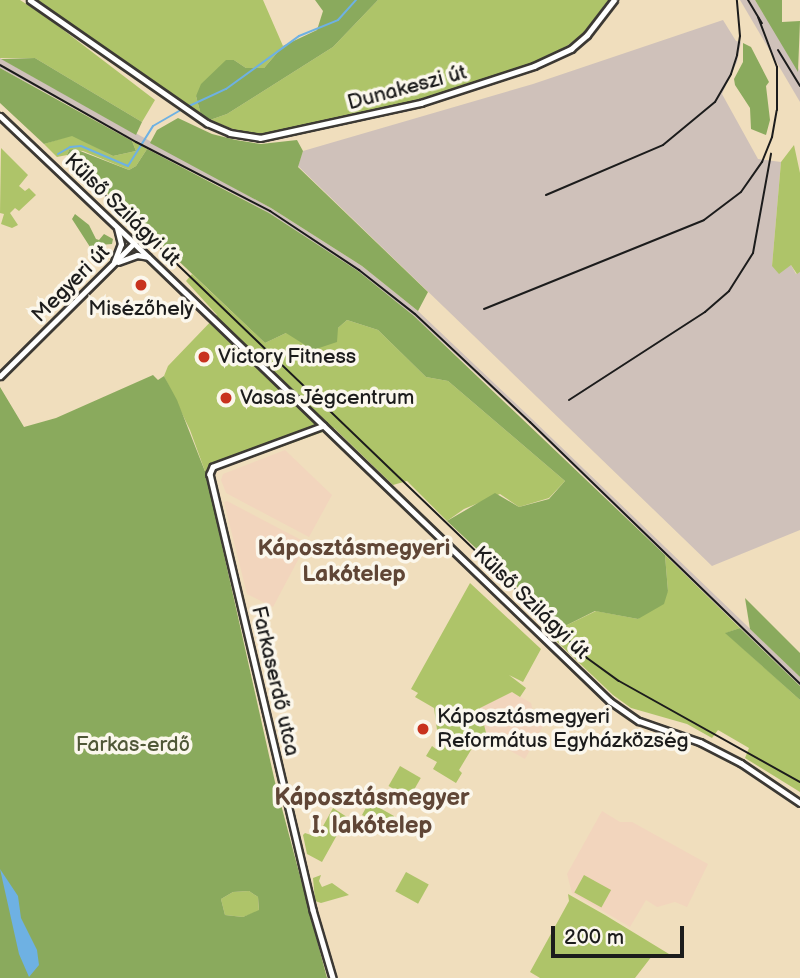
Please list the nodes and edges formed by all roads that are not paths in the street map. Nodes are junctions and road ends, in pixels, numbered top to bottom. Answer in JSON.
{"nodes":[{"id":1,"x":30,"y":0,"type":"edge"},
{"id":2,"x":614,"y":0,"type":"edge"},
{"id":3,"x":0,"y":116,"type":"edge"},
{"id":4,"x":117,"y":226,"type":"junction"},
{"id":5,"x":134,"y":243,"type":"junction"},
{"id":6,"x":148,"y":257,"type":"junction"},
{"id":7,"x":112,"y":265,"type":"junction"},
{"id":8,"x":0,"y":376,"type":"edge"},
{"id":9,"x":324,"y":426,"type":"junction"},
{"id":10,"x":800,"y":803,"type":"edge"},
{"id":11,"x":333,"y":978,"type":"edge"}],
"edges":[{"from":1,"to":2,"type":"street","name":"Dunakeszi út"},
{"from":3,"to":4,"type":"main road","name":"Külső Szilágyi út"},
{"from":4,"to":5,"type":"main road","name":"Külső Szilágyi út"},
{"from":4,"to":7,"type":"main road"},
{"from":5,"to":6,"type":"street","name":"Külső Szilágyi út"},
{"from":5,"to":7,"type":"main road","name":"Megyeri út"},
{"from":6,"to":7,"type":"main road"},
{"from":6,"to":9,"type":"street","name":"Külső Szilágyi út"},
{"from":7,"to":8,"type":"main road","name":"Megyeri út"},
{"from":9,"to":10,"type":"street","name":"Külső Szilágyi út"},
{"from":9,"to":11,"type":"street","name":"Farkaserdő utca"}]}
